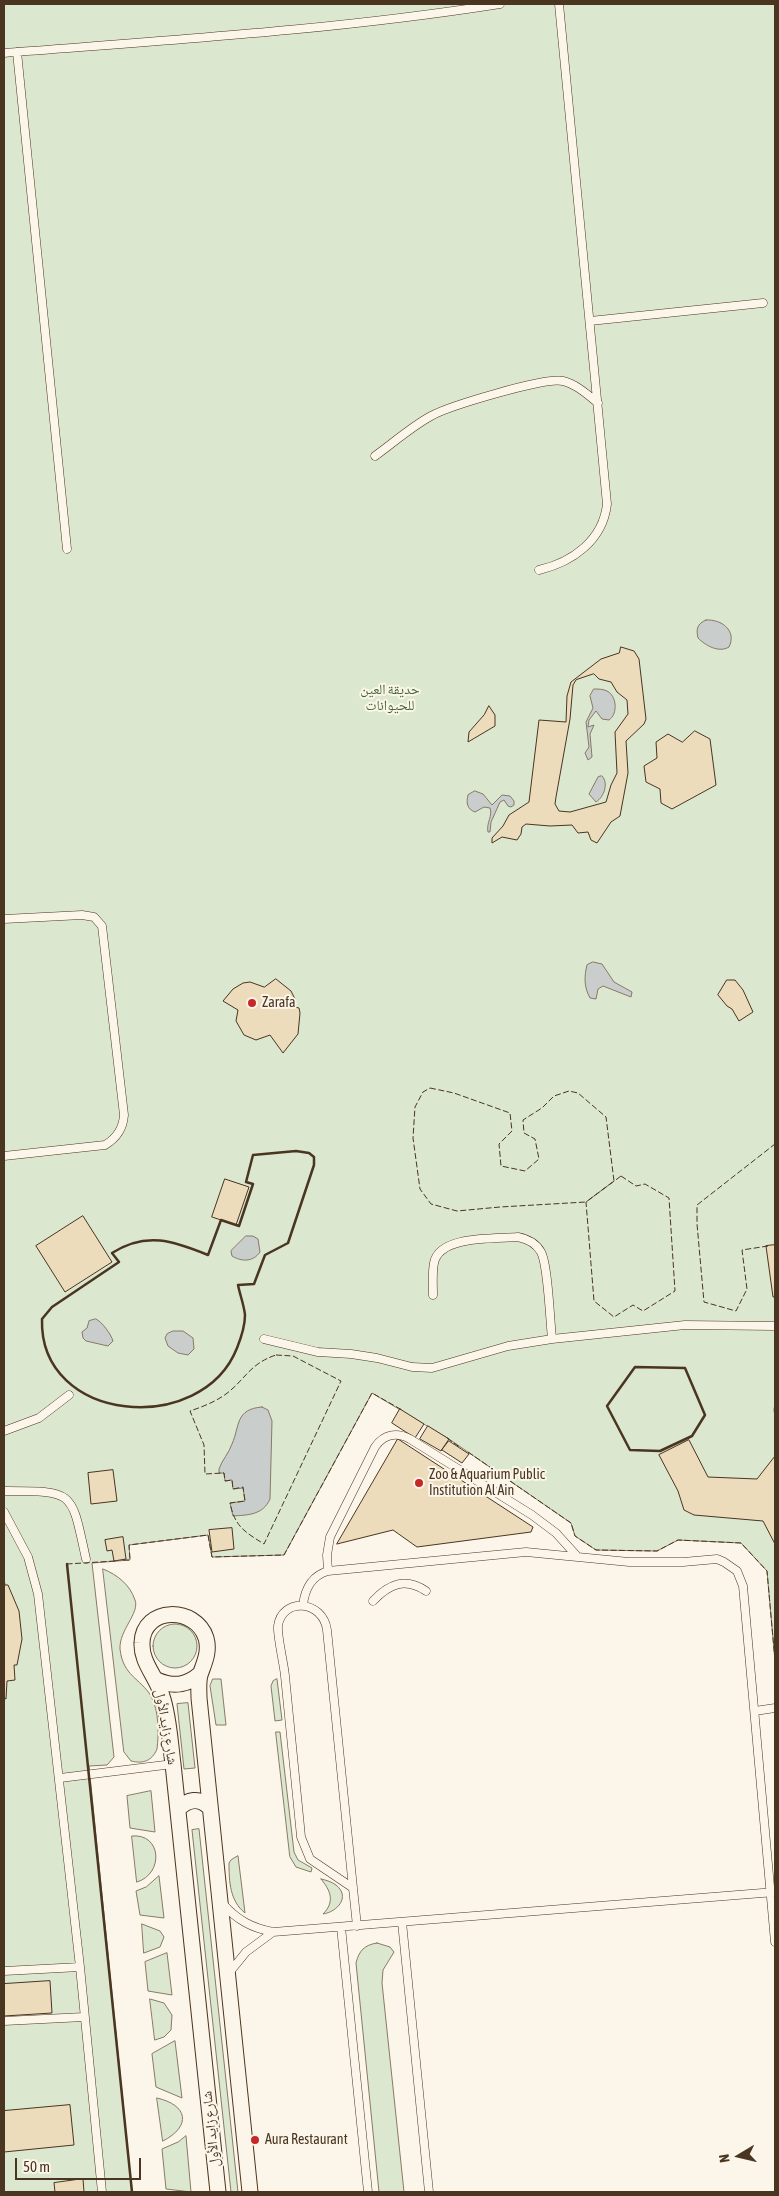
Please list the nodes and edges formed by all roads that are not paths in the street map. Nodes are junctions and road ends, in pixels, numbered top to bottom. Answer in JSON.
{"nodes":[{"id":1,"x":500,"y":4,"type":"edge"},
{"id":2,"x":559,"y":4,"type":"edge"},
{"id":3,"x":17,"y":52,"type":"junction"},
{"id":4,"x":4,"y":53,"type":"edge"},
{"id":5,"x":763,"y":303,"type":"dead end"},
{"id":6,"x":590,"y":320,"type":"junction"},
{"id":7,"x":598,"y":403,"type":"junction"},
{"id":8,"x":375,"y":456,"type":"dead end"},
{"id":9,"x":67,"y":549,"type":"dead end"},
{"id":10,"x":539,"y":570,"type":"dead end"},
{"id":11,"x":4,"y":919,"type":"edge"},
{"id":12,"x":4,"y":1156,"type":"edge"},
{"id":13,"x":434,"y":1295,"type":"dead end"},
{"id":14,"x":775,"y":1326,"type":"edge"},
{"id":15,"x":552,"y":1339,"type":"junction"},
{"id":16,"x":264,"y":1340,"type":"dead end"},
{"id":17,"x":69,"y":1395,"type":"dead end"},
{"id":18,"x":4,"y":1431,"type":"edge"},
{"id":19,"x":4,"y":1491,"type":"edge"},
{"id":20,"x":4,"y":1512,"type":"edge"},
{"id":21,"x":576,"y":1555,"type":"junction"},
{"id":22,"x":86,"y":1559,"type":"dead end"},
{"id":23,"x":328,"y":1571,"type":"junction"},
{"id":24,"x":426,"y":1591,"type":"dead end"},
{"id":25,"x":373,"y":1601,"type":"dead end"},
{"id":26,"x":303,"y":1605,"type":"junction"},
{"id":27,"x":200,"y":1674,"type":"junction"},
{"id":28,"x":157,"y":1680,"type":"junction"},
{"id":29,"x":775,"y":1708,"type":"edge"},
{"id":30,"x":755,"y":1711,"type":"junction"},
{"id":31,"x":173,"y":1764,"type":"junction"},
{"id":32,"x":60,"y":1778,"type":"junction"},
{"id":33,"x":209,"y":1806,"type":"junction"},
{"id":34,"x":178,"y":1809,"type":"junction"},
{"id":35,"x":353,"y":1888,"type":"junction"},
{"id":36,"x":773,"y":1892,"type":"edge"},
{"id":37,"x":221,"y":1903,"type":"junction"},
{"id":38,"x":402,"y":1922,"type":"junction"},
{"id":39,"x":357,"y":1926,"type":"junction"},
{"id":40,"x":341,"y":1927,"type":"junction"},
{"id":41,"x":273,"y":1932,"type":"junction"},
{"id":42,"x":775,"y":1942,"type":"edge"},
{"id":43,"x":80,"y":1966,"type":"junction"},
{"id":44,"x":4,"y":1971,"type":"edge"},
{"id":45,"x":226,"y":1977,"type":"junction"},
{"id":46,"x":84,"y":2017,"type":"junction"},
{"id":47,"x":4,"y":2021,"type":"edge"},
{"id":48,"x":102,"y":2192,"type":"edge"},
{"id":49,"x":218,"y":2192,"type":"edge"},
{"id":50,"x":250,"y":2192,"type":"edge"},
{"id":51,"x":368,"y":2192,"type":"edge"},
{"id":52,"x":429,"y":2192,"type":"edge"}],
"edges":[{"from":1,"to":3,"type":"lane"},
{"from":2,"to":6,"type":"lane"},
{"from":3,"to":4,"type":"lane"},
{"from":3,"to":9,"type":"lane"},
{"from":5,"to":6,"type":"lane"},
{"from":6,"to":7,"type":"lane"},
{"from":7,"to":8,"type":"lane"},
{"from":7,"to":10,"type":"lane"},
{"from":11,"to":12,"type":"lane"},
{"from":13,"to":15,"type":"lane"},
{"from":14,"to":15,"type":"lane"},
{"from":15,"to":16,"type":"lane"},
{"from":17,"to":18,"type":"lane"},
{"from":19,"to":22,"type":"lane"},
{"from":20,"to":32,"type":"lane"},
{"from":21,"to":23,"type":"lane"},
{"from":21,"to":23,"type":"lane"},
{"from":21,"to":30,"type":"lane"},
{"from":23,"to":26,"type":"lane"},
{"from":24,"to":25,"type":"lane"},
{"from":26,"to":35,"type":"lane"},
{"from":26,"to":35,"type":"lane"},
{"from":27,"to":28,"type":"street"},
{"from":27,"to":28,"type":"street","name":"شارع زايد الأول"},
{"from":27,"to":33,"type":"street","name":"شارع زايد الأول"},
{"from":28,"to":31,"type":"street","name":"شارع زايد الأول"},
{"from":29,"to":30,"type":"lane"},
{"from":30,"to":36,"type":"lane"},
{"from":31,"to":32,"type":"lane"},
{"from":31,"to":34,"type":"street","name":"شارع زايد الأول"},
{"from":32,"to":43,"type":"lane"},
{"from":33,"to":34,"type":"street"},
{"from":33,"to":37,"type":"street","name":"شارع زايد الأول"},
{"from":34,"to":49,"type":"street","name":"شارع زايد الأول"},
{"from":35,"to":39,"type":"lane"},
{"from":36,"to":38,"type":"lane"},
{"from":36,"to":42,"type":"lane"},
{"from":37,"to":41,"type":"lane"},
{"from":37,"to":45,"type":"street","name":"شارع زايد الأول"},
{"from":38,"to":39,"type":"lane"},
{"from":38,"to":52,"type":"lane"},
{"from":39,"to":40,"type":"lane"},
{"from":40,"to":41,"type":"lane"},
{"from":40,"to":51,"type":"lane"},
{"from":41,"to":45,"type":"lane"},
{"from":43,"to":44,"type":"lane"},
{"from":43,"to":46,"type":"lane"},
{"from":45,"to":50,"type":"street","name":"شارع زايد الأول"},
{"from":46,"to":47,"type":"lane"},
{"from":46,"to":48,"type":"lane"}]}
